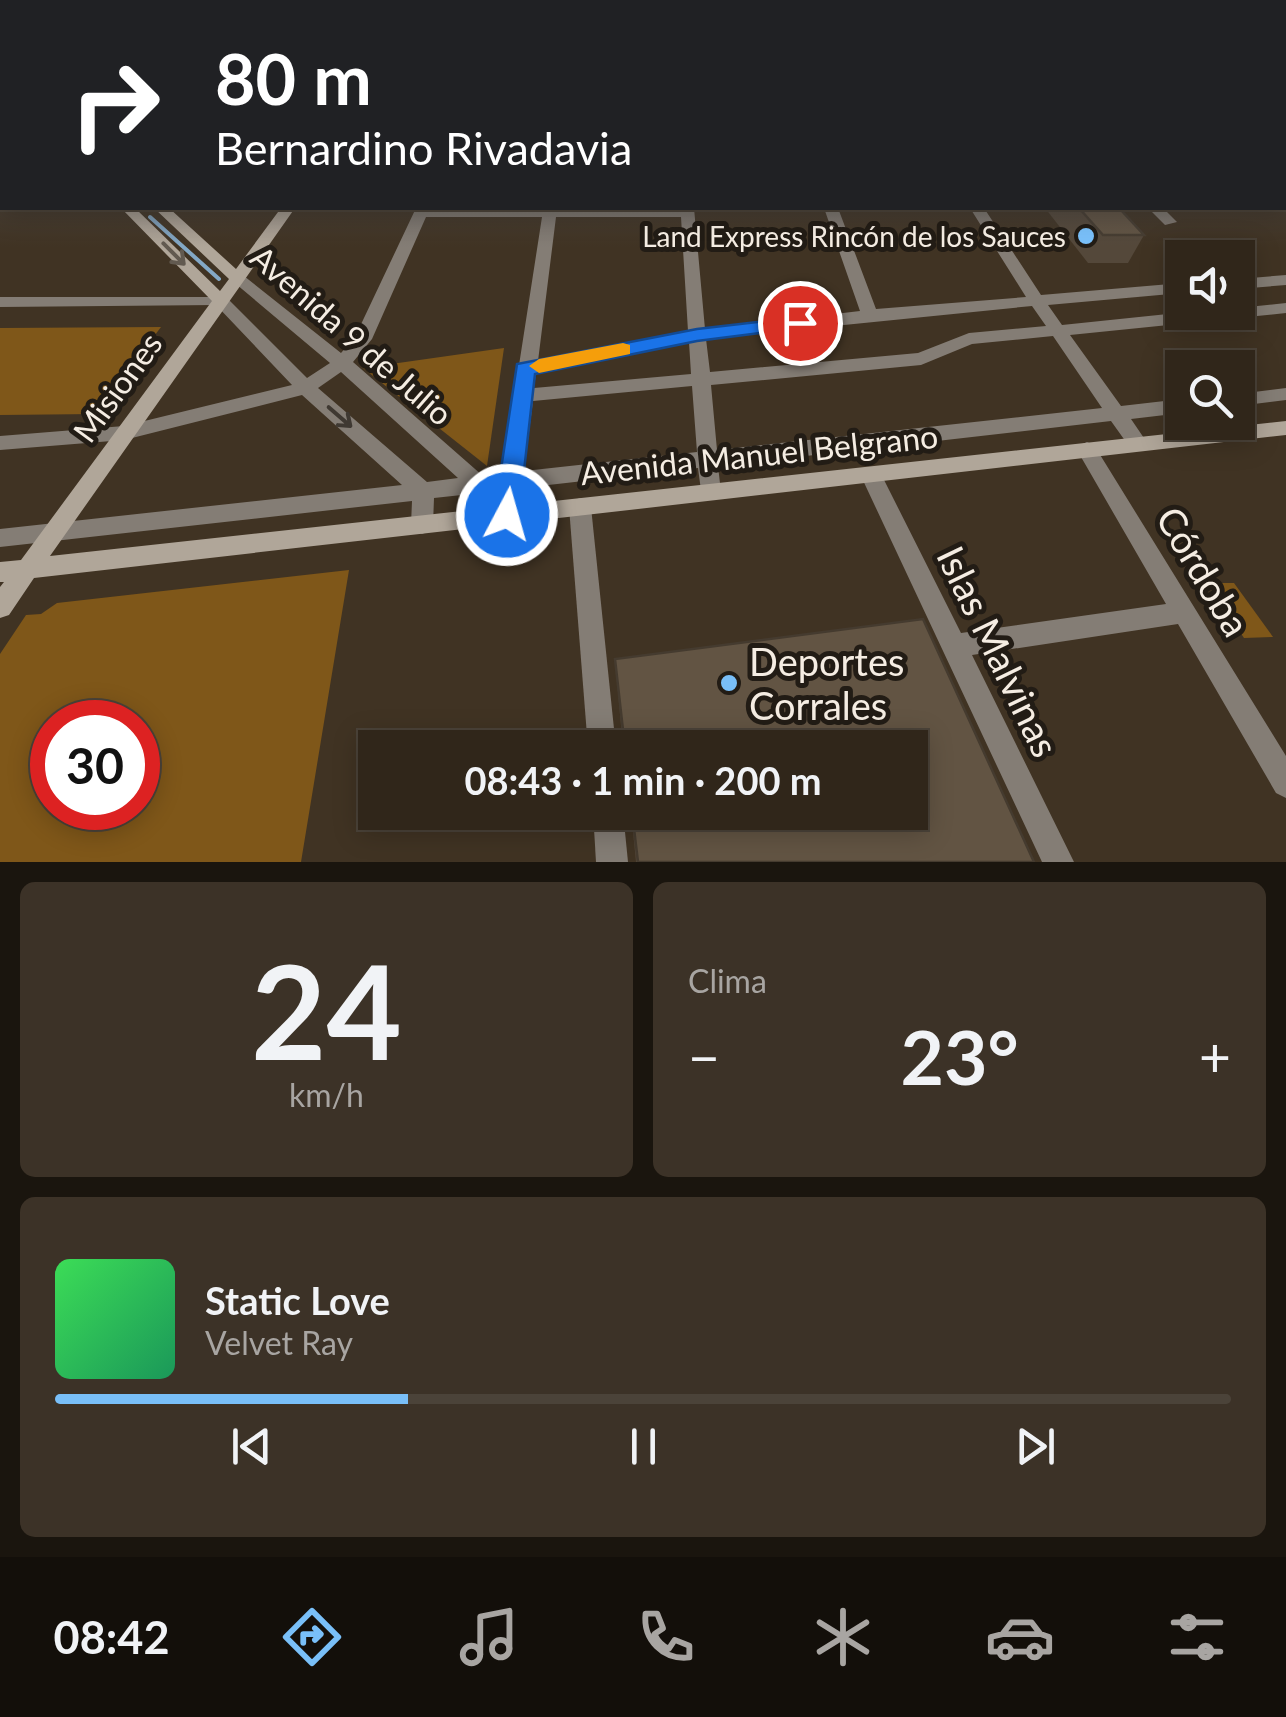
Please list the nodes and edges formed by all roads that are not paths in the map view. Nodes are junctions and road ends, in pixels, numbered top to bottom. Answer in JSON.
{"nodes":[{"id":1,"x":134,"y":210,"type":"edge"},
{"id":2,"x":163,"y":210,"type":"edge"},
{"id":3,"x":287,"y":210,"type":"edge"},
{"id":4,"x":422,"y":210,"type":"edge"},
{"id":5,"x":550,"y":210,"type":"edge"},
{"id":6,"x":687,"y":210,"type":"edge"},
{"id":7,"x":832,"y":210,"type":"edge"},
{"id":8,"x":978,"y":210,"type":"edge"},
{"id":9,"x":1157,"y":210,"type":"edge"},
{"id":10,"x":1170,"y":222,"type":"dead end"},
{"id":11,"x":238,"y":279,"type":"junction"},
{"id":12,"x":1286,"y":280,"type":"edge"},
{"id":13,"x":1255,"y":283,"type":"edge"},
{"id":14,"x":1165,"y":289,"type":"edge"},
{"id":15,"x":220,"y":300,"type":"junction"},
{"id":16,"x":1037,"y":300,"type":"junction"},
{"id":17,"x":0,"y":302,"type":"edge"},
{"id":18,"x":1286,"y":308,"type":"edge"},
{"id":19,"x":870,"y":315,"type":"junction"},
{"id":20,"x":1058,"y":330,"type":"junction"},
{"id":21,"x":697,"y":335,"type":"junction"},
{"id":22,"x":342,"y":363,"type":"junction"},
{"id":23,"x":525,"y":369,"type":"junction"},
{"id":24,"x":700,"y":379,"type":"junction"},
{"id":25,"x":306,"y":388,"type":"junction"},
{"id":26,"x":1286,"y":394,"type":"edge"},
{"id":27,"x":521,"y":396,"type":"junction"},
{"id":28,"x":1255,"y":398,"type":"edge"},
{"id":29,"x":1165,"y":408,"type":"edge"},
{"id":30,"x":1116,"y":413,"type":"junction"},
{"id":31,"x":1286,"y":428,"type":"edge"},
{"id":32,"x":124,"y":433,"type":"junction"},
{"id":33,"x":0,"y":442,"type":"edge"},
{"id":34,"x":1138,"y":444,"type":"junction"},
{"id":35,"x":1086,"y":450,"type":"junction"},
{"id":36,"x":707,"y":458,"type":"junction"},
{"id":37,"x":871,"y":474,"type":"junction"},
{"id":38,"x":510,"y":479,"type":"junction"},
{"id":39,"x":478,"y":484,"type":"junction"},
{"id":40,"x":423,"y":491,"type":"junction"},
{"id":41,"x":710,"y":492,"type":"junction"},
{"id":42,"x":580,"y":507,"type":"junction"},
{"id":43,"x":499,"y":516,"type":"junction"},
{"id":44,"x":422,"y":525,"type":"junction"},
{"id":45,"x":52,"y":532,"type":"junction"},
{"id":46,"x":0,"y":538,"type":"edge"},
{"id":47,"x":27,"y":569,"type":"junction"},
{"id":48,"x":0,"y":572,"type":"edge"},
{"id":49,"x":0,"y":607,"type":"edge"},
{"id":50,"x":1185,"y":612,"type":"junction"},
{"id":51,"x":954,"y":646,"type":"junction"},
{"id":52,"x":600,"y":730,"type":"edge"},
{"id":53,"x":1286,"y":783,"type":"edge"},
{"id":54,"x":609,"y":830,"type":"edge"},
{"id":55,"x":612,"y":862,"type":"edge"},
{"id":56,"x":1058,"y":862,"type":"edge"}],
"edges":[{"from":1,"to":15,"type":"street","name":"Avenida 9 de Julio","one_way":true},
{"from":2,"to":11,"type":"street","name":"Avenida 9 de Julio"},
{"from":3,"to":11,"type":"street","name":"Misiones"},
{"from":4,"to":5,"type":"street"},
{"from":4,"to":22,"type":"street"},
{"from":5,"to":6,"type":"street"},
{"from":5,"to":23,"type":"street"},
{"from":6,"to":21,"type":"street"},
{"from":7,"to":19,"type":"street"},
{"from":8,"to":16,"type":"street"},
{"from":9,"to":10,"type":"street"},
{"from":11,"to":15,"type":"street","name":"Misiones"},
{"from":11,"to":22,"type":"street","name":"Avenida 9 de Julio"},
{"from":12,"to":13,"type":"street"},
{"from":14,"to":16,"type":"street"},
{"from":15,"to":17,"type":"street"},
{"from":15,"to":25,"type":"street","name":"Avenida 9 de Julio"},
{"from":15,"to":32,"type":"street","name":"Misiones"},
{"from":16,"to":19,"type":"street"},
{"from":16,"to":20,"type":"street"},
{"from":18,"to":20,"type":"street"},
{"from":19,"to":21,"type":"street"},
{"from":20,"to":24,"type":"street"},
{"from":20,"to":30,"type":"street"},
{"from":21,"to":23,"type":"street"},
{"from":21,"to":24,"type":"street"},
{"from":22,"to":25,"type":"street"},
{"from":22,"to":39,"type":"street","name":"Avenida 9 de Julio"},
{"from":23,"to":27,"type":"street"},
{"from":24,"to":27,"type":"street"},
{"from":24,"to":36,"type":"street"},
{"from":25,"to":32,"type":"street"},
{"from":25,"to":40,"type":"street","name":"Avenida 9 de Julio","one_way":true},
{"from":26,"to":28,"type":"street"},
{"from":27,"to":38,"type":"street"},
{"from":29,"to":30,"type":"street"},
{"from":30,"to":34,"type":"street"},
{"from":30,"to":36,"type":"street"},
{"from":31,"to":34,"type":"street","name":"Avenida Manuel Belgrano"},
{"from":32,"to":33,"type":"street"},
{"from":32,"to":45,"type":"street","name":"Misiones"},
{"from":34,"to":35,"type":"street","name":"Avenida Manuel Belgrano"},
{"from":35,"to":37,"type":"street","name":"Avenida Manuel Belgrano"},
{"from":35,"to":50,"type":"street","name":"Córdoba"},
{"from":36,"to":38,"type":"street"},
{"from":36,"to":41,"type":"street"},
{"from":37,"to":41,"type":"street","name":"Avenida Manuel Belgrano"},
{"from":37,"to":51,"type":"street","name":"Islas Malvinas"},
{"from":38,"to":39,"type":"street"},
{"from":38,"to":43,"type":"street"},
{"from":39,"to":40,"type":"street"},
{"from":39,"to":43,"type":"street","name":"Avenida 9 de Julio"},
{"from":40,"to":44,"type":"street"},
{"from":40,"to":45,"type":"street"},
{"from":41,"to":42,"type":"street","name":"Avenida Manuel Belgrano"},
{"from":42,"to":43,"type":"street","name":"Avenida Manuel Belgrano"},
{"from":42,"to":52,"type":"street"},
{"from":43,"to":44,"type":"street","name":"Avenida Manuel Belgrano"},
{"from":44,"to":47,"type":"street","name":"Avenida Manuel Belgrano"},
{"from":45,"to":46,"type":"street"},
{"from":45,"to":47,"type":"street","name":"Misiones"},
{"from":47,"to":48,"type":"street","name":"Avenida Manuel Belgrano"},
{"from":47,"to":49,"type":"street","name":"Misiones"},
{"from":50,"to":51,"type":"street"},
{"from":50,"to":53,"type":"street","name":"Córdoba"},
{"from":51,"to":56,"type":"street","name":"Islas Malvinas"},
{"from":54,"to":55,"type":"street"}]}
